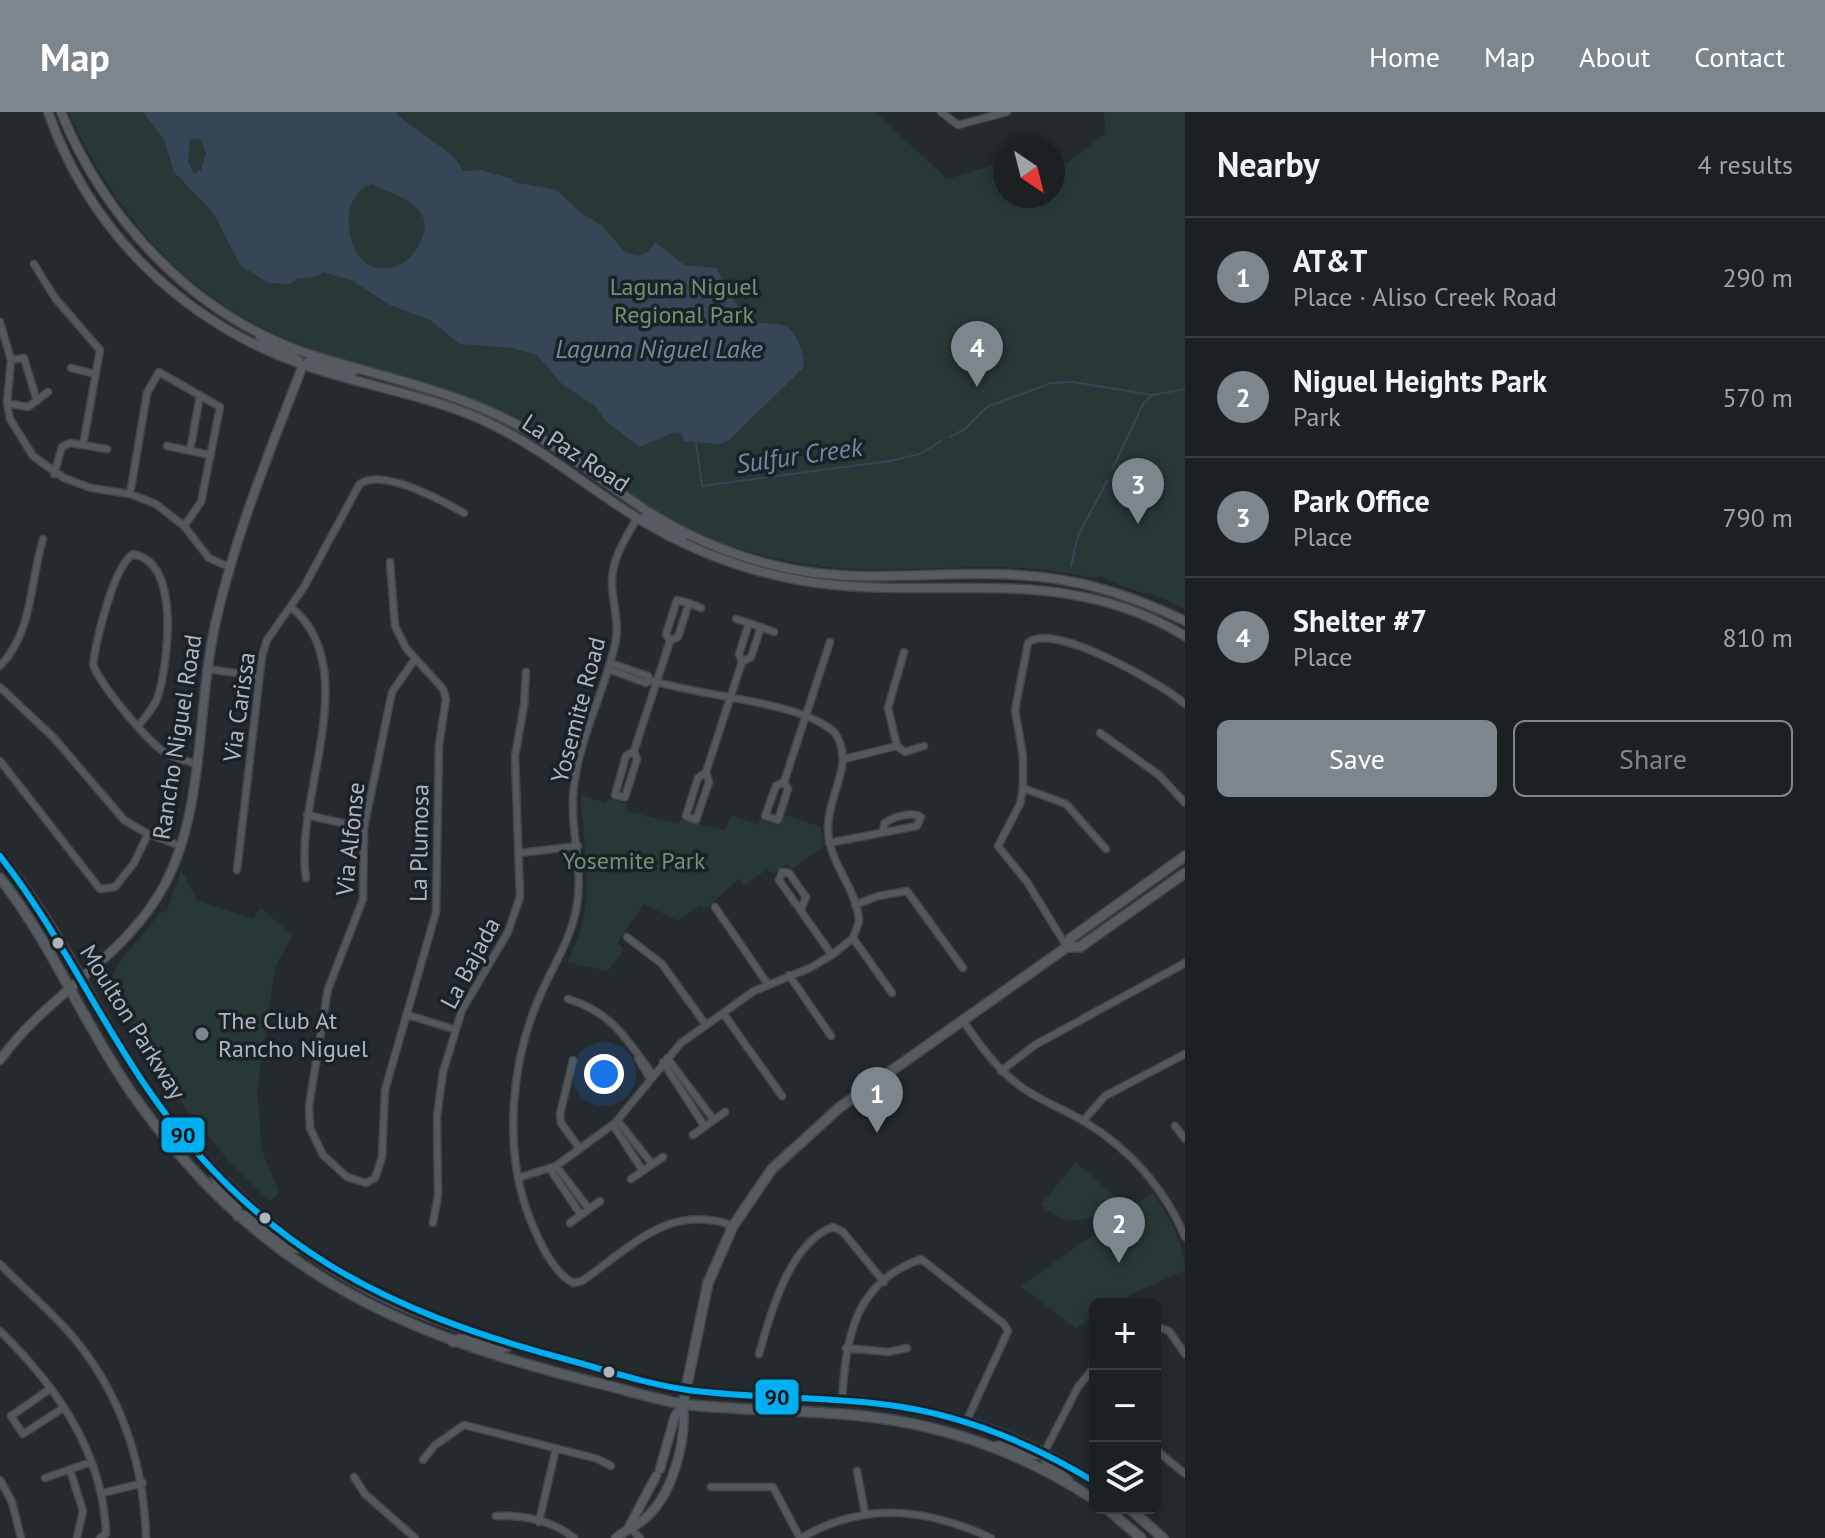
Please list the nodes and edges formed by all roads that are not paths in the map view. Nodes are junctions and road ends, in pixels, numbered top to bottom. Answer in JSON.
{"nodes":[{"id":1,"x":48,"y":112,"type":"edge"},
{"id":2,"x":61,"y":112,"type":"edge"},
{"id":3,"x":941,"y":112,"type":"edge"},
{"id":4,"x":1007,"y":112,"type":"edge"},
{"id":5,"x":34,"y":264,"type":"dead end"},
{"id":6,"x":0,"y":322,"type":"edge"},
{"id":7,"x":259,"y":332,"type":"junction"},
{"id":8,"x":11,"y":360,"type":"junction"},
{"id":9,"x":303,"y":365,"type":"junction"},
{"id":10,"x":71,"y":368,"type":"dead end"},
{"id":11,"x":95,"y":374,"type":"junction"},
{"id":12,"x":383,"y":376,"type":"junction"},
{"id":13,"x":4,"y":382,"type":"edge"},
{"id":14,"x":48,"y":392,"type":"dead end"},
{"id":15,"x":200,"y":396,"type":"junction"},
{"id":16,"x":37,"y":401,"type":"junction"},
{"id":17,"x":7,"y":403,"type":"junction"},
{"id":18,"x":83,"y":445,"type":"junction"},
{"id":19,"x":167,"y":446,"type":"dead end"},
{"id":20,"x":107,"y":449,"type":"dead end"},
{"id":21,"x":190,"y":451,"type":"junction"},
{"id":22,"x":211,"y":455,"type":"junction"},
{"id":23,"x":54,"y":474,"type":"junction"},
{"id":24,"x":596,"y":475,"type":"junction"},
{"id":25,"x":130,"y":494,"type":"junction"},
{"id":26,"x":464,"y":513,"type":"dead end"},
{"id":27,"x":637,"y":518,"type":"junction"},
{"id":28,"x":184,"y":526,"type":"junction"},
{"id":29,"x":43,"y":539,"type":"dead end"},
{"id":30,"x":701,"y":539,"type":"junction"},
{"id":31,"x":390,"y":562,"type":"dead end"},
{"id":32,"x":229,"y":567,"type":"junction"},
{"id":33,"x":667,"y":596,"type":"dead end"},
{"id":34,"x":677,"y":600,"type":"junction"},
{"id":35,"x":689,"y":603,"type":"junction"},
{"id":36,"x":291,"y":607,"type":"junction"},
{"id":37,"x":701,"y":608,"type":"dead end"},
{"id":38,"x":736,"y":619,"type":"dead end"},
{"id":39,"x":1185,"y":621,"type":"edge"},
{"id":40,"x":749,"y":623,"type":"junction"},
{"id":41,"x":761,"y":627,"type":"junction"},
{"id":42,"x":774,"y":632,"type":"dead end"},
{"id":43,"x":1185,"y":636,"type":"edge"},
{"id":44,"x":670,"y":641,"type":"junction"},
{"id":45,"x":830,"y":642,"type":"dead end"},
{"id":46,"x":904,"y":652,"type":"dead end"},
{"id":47,"x":415,"y":659,"type":"junction"},
{"id":48,"x":742,"y":662,"type":"junction"},
{"id":49,"x":0,"y":666,"type":"edge"},
{"id":50,"x":609,"y":666,"type":"junction"},
{"id":51,"x":207,"y":669,"type":"junction"},
{"id":52,"x":526,"y":672,"type":"dead end"},
{"id":53,"x":258,"y":676,"type":"junction"},
{"id":54,"x":653,"y":681,"type":"junction"},
{"id":55,"x":0,"y":687,"type":"edge"},
{"id":56,"x":731,"y":698,"type":"junction"},
{"id":57,"x":1185,"y":704,"type":"edge"},
{"id":58,"x":805,"y":717,"type":"junction"},
{"id":59,"x":139,"y":725,"type":"junction"},
{"id":60,"x":1100,"y":733,"type":"dead end"},
{"id":61,"x":897,"y":746,"type":"junction"},
{"id":62,"x":924,"y":746,"type":"dead end"},
{"id":63,"x":634,"y":751,"type":"junction"},
{"id":64,"x":844,"y":759,"type":"junction"},
{"id":65,"x":0,"y":761,"type":"edge"},
{"id":66,"x":195,"y":763,"type":"junction"},
{"id":67,"x":706,"y":772,"type":"junction"},
{"id":68,"x":784,"y":782,"type":"junction"},
{"id":69,"x":1023,"y":788,"type":"junction"},
{"id":70,"x":1184,"y":799,"type":"edge"},
{"id":71,"x":307,"y":815,"type":"junction"},
{"id":72,"x":364,"y":828,"type":"junction"},
{"id":73,"x":883,"y":832,"type":"junction"},
{"id":74,"x":148,"y":834,"type":"junction"},
{"id":75,"x":829,"y":843,"type":"junction"},
{"id":76,"x":181,"y":846,"type":"junction"},
{"id":77,"x":578,"y":846,"type":"junction"},
{"id":78,"x":1106,"y":849,"type":"dead end"},
{"id":79,"x":520,"y":853,"type":"junction"},
{"id":80,"x":0,"y":856,"type":"edge"},
{"id":81,"x":1185,"y":856,"type":"edge"},
{"id":82,"x":237,"y":870,"type":"dead end"},
{"id":83,"x":1185,"y":873,"type":"edge"},
{"id":84,"x":0,"y":878,"type":"edge"},
{"id":85,"x":306,"y":878,"type":"dead end"},
{"id":86,"x":855,"y":905,"type":"junction"},
{"id":87,"x":715,"y":907,"type":"dead end"},
{"id":88,"x":801,"y":909,"type":"junction"},
{"id":89,"x":627,"y":937,"type":"dead end"},
{"id":90,"x":853,"y":938,"type":"junction"},
{"id":91,"x":1067,"y":947,"type":"junction"},
{"id":92,"x":832,"y":955,"type":"junction"},
{"id":93,"x":1185,"y":963,"type":"edge"},
{"id":94,"x":963,"y":968,"type":"dead end"},
{"id":95,"x":789,"y":975,"type":"junction"},
{"id":96,"x":81,"y":979,"type":"junction"},
{"id":97,"x":767,"y":983,"type":"junction"},
{"id":98,"x":70,"y":988,"type":"junction"},
{"id":99,"x":892,"y":993,"type":"dead end"},
{"id":100,"x":568,"y":999,"type":"dead end"},
{"id":101,"x":723,"y":1013,"type":"junction"},
{"id":102,"x":408,"y":1015,"type":"junction"},
{"id":103,"x":963,"y":1021,"type":"junction"},
{"id":104,"x":706,"y":1025,"type":"junction"},
{"id":105,"x":456,"y":1030,"type":"junction"},
{"id":106,"x":831,"y":1036,"type":"dead end"},
{"id":107,"x":1185,"y":1054,"type":"edge"},
{"id":108,"x":0,"y":1060,"type":"edge"},
{"id":109,"x":573,"y":1060,"type":"dead end"},
{"id":110,"x":665,"y":1060,"type":"junction"},
{"id":111,"x":1001,"y":1071,"type":"junction"},
{"id":112,"x":651,"y":1077,"type":"junction"},
{"id":113,"x":686,"y":1091,"type":"junction"},
{"id":114,"x":782,"y":1096,"type":"dead end"},
{"id":115,"x":725,"y":1112,"type":"dead end"},
{"id":116,"x":714,"y":1120,"type":"junction"},
{"id":117,"x":1083,"y":1121,"type":"junction"},
{"id":118,"x":615,"y":1123,"type":"junction"},
{"id":119,"x":1175,"y":1126,"type":"dead end"},
{"id":120,"x":705,"y":1127,"type":"junction"},
{"id":121,"x":693,"y":1135,"type":"dead end"},
{"id":122,"x":627,"y":1139,"type":"junction"},
{"id":123,"x":1185,"y":1139,"type":"edge"},
{"id":124,"x":580,"y":1149,"type":"junction"},
{"id":125,"x":663,"y":1157,"type":"dead end"},
{"id":126,"x":652,"y":1164,"type":"junction"},
{"id":127,"x":553,"y":1167,"type":"junction"},
{"id":128,"x":214,"y":1171,"type":"junction"},
{"id":129,"x":643,"y":1171,"type":"junction"},
{"id":130,"x":518,"y":1178,"type":"junction"},
{"id":131,"x":631,"y":1179,"type":"dead end"},
{"id":132,"x":371,"y":1182,"type":"joint"},
{"id":133,"x":568,"y":1188,"type":"junction"},
{"id":134,"x":600,"y":1201,"type":"dead end"},
{"id":135,"x":589,"y":1209,"type":"junction"},
{"id":136,"x":581,"y":1215,"type":"junction"},
{"id":137,"x":238,"y":1216,"type":"junction"},
{"id":138,"x":433,"y":1223,"type":"dead end"},
{"id":139,"x":570,"y":1223,"type":"dead end"},
{"id":140,"x":733,"y":1226,"type":"junction"},
{"id":141,"x":1185,"y":1237,"type":"edge"},
{"id":142,"x":302,"y":1247,"type":"junction"},
{"id":143,"x":0,"y":1264,"type":"edge"},
{"id":144,"x":884,"y":1282,"type":"junction"},
{"id":145,"x":1161,"y":1328,"type":"edge"},
{"id":146,"x":0,"y":1331,"type":"edge"},
{"id":147,"x":453,"y":1342,"type":"junction"},
{"id":148,"x":511,"y":1345,"type":"junction"},
{"id":149,"x":846,"y":1348,"type":"junction"},
{"id":150,"x":907,"y":1348,"type":"dead end"},
{"id":151,"x":759,"y":1354,"type":"dead end"},
{"id":152,"x":1185,"y":1354,"type":"edge"},
{"id":153,"x":1092,"y":1370,"type":"edge"},
{"id":154,"x":50,"y":1389,"type":"junction"},
{"id":155,"x":685,"y":1389,"type":"junction"},
{"id":156,"x":842,"y":1401,"type":"junction"},
{"id":157,"x":683,"y":1404,"type":"junction"},
{"id":158,"x":63,"y":1408,"type":"junction"},
{"id":159,"x":966,"y":1422,"type":"junction"},
{"id":160,"x":996,"y":1447,"type":"junction"},
{"id":161,"x":556,"y":1448,"type":"junction"},
{"id":162,"x":1044,"y":1453,"type":"junction"},
{"id":163,"x":1161,"y":1454,"type":"edge"},
{"id":164,"x":423,"y":1460,"type":"dead end"},
{"id":165,"x":91,"y":1462,"type":"junction"},
{"id":166,"x":611,"y":1466,"type":"dead end"},
{"id":167,"x":70,"y":1470,"type":"junction"},
{"id":168,"x":857,"y":1471,"type":"dead end"},
{"id":169,"x":1185,"y":1474,"type":"edge"},
{"id":170,"x":354,"y":1477,"type":"dead end"},
{"id":171,"x":45,"y":1478,"type":"dead end"},
{"id":172,"x":1089,"y":1479,"type":"edge"},
{"id":173,"x":0,"y":1480,"type":"edge"},
{"id":174,"x":143,"y":1483,"type":"junction"},
{"id":175,"x":1070,"y":1483,"type":"junction"},
{"id":176,"x":711,"y":1487,"type":"dead end"},
{"id":177,"x":103,"y":1493,"type":"junction"},
{"id":178,"x":1089,"y":1496,"type":"edge"},
{"id":179,"x":865,"y":1513,"type":"junction"},
{"id":180,"x":1113,"y":1514,"type":"edge"},
{"id":181,"x":1136,"y":1514,"type":"edge"},
{"id":182,"x":496,"y":1516,"type":"dead end"},
{"id":183,"x":539,"y":1522,"type":"junction"},
{"id":184,"x":629,"y":1527,"type":"junction"},
{"id":185,"x":103,"y":1536,"type":"edge"},
{"id":186,"x":21,"y":1538,"type":"edge"},
{"id":187,"x":77,"y":1538,"type":"edge"},
{"id":188,"x":146,"y":1538,"type":"edge"},
{"id":189,"x":415,"y":1538,"type":"edge"},
{"id":190,"x":574,"y":1538,"type":"edge"},
{"id":191,"x":616,"y":1538,"type":"edge"},
{"id":192,"x":640,"y":1538,"type":"edge"},
{"id":193,"x":801,"y":1538,"type":"edge"},
{"id":194,"x":991,"y":1538,"type":"edge"},
{"id":195,"x":1141,"y":1538,"type":"edge"},
{"id":196,"x":1163,"y":1538,"type":"edge"}],
"edges":[{"from":1,"to":9,"type":"main road","name":"La Paz Road"},
{"from":2,"to":7,"type":"main road","name":"La Paz Road"},
{"from":3,"to":4,"type":"street"},
{"from":5,"to":11,"type":"street"},
{"from":6,"to":8,"type":"street"},
{"from":7,"to":9,"type":"main road"},
{"from":7,"to":12,"type":"main road","name":"La Paz Road"},
{"from":8,"to":13,"type":"street"},
{"from":8,"to":16,"type":"street"},
{"from":9,"to":12,"type":"main road"},
{"from":9,"to":27,"type":"main road","name":"La Paz Road"},
{"from":9,"to":32,"type":"main road","name":"Rancho Niguel Road"},
{"from":10,"to":11,"type":"street"},
{"from":11,"to":18,"type":"street"},
{"from":12,"to":24,"type":"main road","name":"La Paz Road"},
{"from":13,"to":17,"type":"street"},
{"from":14,"to":16,"type":"street"},
{"from":15,"to":21,"type":"street"},
{"from":15,"to":22,"type":"street"},
{"from":15,"to":25,"type":"street"},
{"from":16,"to":17,"type":"street"},
{"from":17,"to":23,"type":"street"},
{"from":18,"to":20,"type":"street"},
{"from":18,"to":23,"type":"street"},
{"from":19,"to":21,"type":"street"},
{"from":21,"to":22,"type":"street"},
{"from":22,"to":28,"type":"street"},
{"from":23,"to":25,"type":"street"},
{"from":24,"to":27,"type":"main road"},
{"from":24,"to":30,"type":"main road","name":"La Paz Road"},
{"from":25,"to":28,"type":"street"},
{"from":26,"to":36,"type":"street","name":"Via Carissa"},
{"from":27,"to":30,"type":"main road"},
{"from":27,"to":43,"type":"main road","name":"La Paz Road"},
{"from":27,"to":50,"type":"street","name":"Yosemite Road"},
{"from":28,"to":32,"type":"street"},
{"from":29,"to":49,"type":"street"},
{"from":30,"to":39,"type":"main road","name":"La Paz Road"},
{"from":31,"to":47,"type":"street","name":"La Plumosa"},
{"from":32,"to":51,"type":"main road","name":"Rancho Niguel Road"},
{"from":33,"to":34,"type":"street"},
{"from":34,"to":35,"type":"street"},
{"from":34,"to":44,"type":"street"},
{"from":35,"to":37,"type":"street"},
{"from":35,"to":44,"type":"street"},
{"from":36,"to":53,"type":"street","name":"Via Carissa"},
{"from":36,"to":71,"type":"street"},
{"from":38,"to":40,"type":"street"},
{"from":40,"to":41,"type":"street"},
{"from":40,"to":48,"type":"street"},
{"from":41,"to":42,"type":"street"},
{"from":41,"to":48,"type":"street"},
{"from":44,"to":54,"type":"street"},
{"from":45,"to":58,"type":"street"},
{"from":46,"to":61,"type":"street"},
{"from":47,"to":72,"type":"street","name":"Via Alfonse"},
{"from":47,"to":102,"type":"street","name":"La Plumosa"},
{"from":48,"to":56,"type":"street"},
{"from":50,"to":54,"type":"street"},
{"from":50,"to":77,"type":"street","name":"Yosemite Road"},
{"from":51,"to":53,"type":"street"},
{"from":51,"to":66,"type":"main road","name":"Rancho Niguel Road"},
{"from":52,"to":79,"type":"street","name":"La Bajada"},
{"from":53,"to":82,"type":"street","name":"Via Carissa"},
{"from":54,"to":56,"type":"street"},
{"from":54,"to":63,"type":"street"},
{"from":55,"to":74,"type":"street"},
{"from":56,"to":58,"type":"street"},
{"from":56,"to":67,"type":"street"},
{"from":57,"to":69,"type":"street"},
{"from":58,"to":64,"type":"street"},
{"from":58,"to":68,"type":"street"},
{"from":59,"to":59,"type":"street"},
{"from":59,"to":66,"type":"street"},
{"from":60,"to":70,"type":"street"},
{"from":61,"to":62,"type":"street"},
{"from":61,"to":64,"type":"street"},
{"from":63,"to":63,"type":"street"},
{"from":64,"to":75,"type":"street"},
{"from":65,"to":74,"type":"street"},
{"from":66,"to":76,"type":"main road","name":"Rancho Niguel Road"},
{"from":67,"to":67,"type":"street"},
{"from":68,"to":68,"type":"street"},
{"from":69,"to":78,"type":"street"},
{"from":69,"to":91,"type":"street"},
{"from":71,"to":72,"type":"street"},
{"from":71,"to":85,"type":"street"},
{"from":72,"to":132,"type":"street","name":"Via Alfonse"},
{"from":73,"to":73,"type":"street"},
{"from":73,"to":75,"type":"street"},
{"from":74,"to":76,"type":"street"},
{"from":75,"to":86,"type":"street"},
{"from":76,"to":96,"type":"main road","name":"Rancho Niguel Road"},
{"from":77,"to":79,"type":"street"},
{"from":77,"to":130,"type":"street","name":"Yosemite Road"},
{"from":79,"to":105,"type":"street","name":"La Bajada"},
{"from":80,"to":96,"type":"main road","name":"Moulton Parkway"},
{"from":81,"to":91,"type":"main road"},
{"from":83,"to":91,"type":"main road"},
{"from":84,"to":98,"type":"main road","name":"Moulton Parkway"},
{"from":86,"to":90,"type":"street"},
{"from":86,"to":94,"type":"street"},
{"from":87,"to":97,"type":"street"},
{"from":88,"to":88,"type":"street"},
{"from":88,"to":92,"type":"street"},
{"from":89,"to":104,"type":"street"},
{"from":90,"to":92,"type":"street"},
{"from":90,"to":99,"type":"street"},
{"from":91,"to":103,"type":"main road"},
{"from":92,"to":95,"type":"street"},
{"from":93,"to":111,"type":"street"},
{"from":95,"to":97,"type":"street"},
{"from":95,"to":106,"type":"street"},
{"from":96,"to":98,"type":"main road","name":"Rancho Niguel Road"},
{"from":96,"to":128,"type":"main road","name":"Moulton Parkway"},
{"from":97,"to":101,"type":"street"},
{"from":98,"to":108,"type":"main road","name":"Rancho Niguel Road"},
{"from":98,"to":137,"type":"main road","name":"Moulton Parkway"},
{"from":100,"to":112,"type":"street"},
{"from":101,"to":104,"type":"street"},
{"from":101,"to":114,"type":"street"},
{"from":102,"to":105,"type":"street"},
{"from":102,"to":132,"type":"street","name":"La Plumosa"},
{"from":103,"to":111,"type":"street"},
{"from":103,"to":140,"type":"main road"},
{"from":104,"to":110,"type":"street"},
{"from":105,"to":138,"type":"street","name":"La Bajada"},
{"from":107,"to":117,"type":"street"},
{"from":109,"to":124,"type":"street"},
{"from":110,"to":112,"type":"street"},
{"from":110,"to":113,"type":"street"},
{"from":111,"to":117,"type":"street"},
{"from":112,"to":118,"type":"street"},
{"from":113,"to":116,"type":"street"},
{"from":113,"to":120,"type":"street"},
{"from":115,"to":116,"type":"street"},
{"from":116,"to":120,"type":"street"},
{"from":117,"to":141,"type":"street"},
{"from":118,"to":122,"type":"street"},
{"from":118,"to":124,"type":"street"},
{"from":119,"to":123,"type":"street"},
{"from":120,"to":121,"type":"street"},
{"from":122,"to":126,"type":"street"},
{"from":122,"to":129,"type":"street"},
{"from":124,"to":127,"type":"street"},
{"from":125,"to":126,"type":"street"},
{"from":126,"to":129,"type":"street"},
{"from":127,"to":130,"type":"street"},
{"from":127,"to":133,"type":"street"},
{"from":128,"to":137,"type":"main road"},
{"from":128,"to":142,"type":"main road","name":"Moulton Parkway"},
{"from":129,"to":131,"type":"street"},
{"from":130,"to":140,"type":"street","name":"Yosemite Road"},
{"from":133,"to":135,"type":"street"},
{"from":133,"to":136,"type":"street"},
{"from":134,"to":135,"type":"street"},
{"from":135,"to":136,"type":"street"},
{"from":136,"to":139,"type":"street"},
{"from":137,"to":142,"type":"main road"},
{"from":137,"to":147,"type":"main road","name":"Moulton Parkway"},
{"from":140,"to":155,"type":"main road"},
{"from":142,"to":148,"type":"main road","name":"Moulton Parkway"},
{"from":143,"to":174,"type":"street"},
{"from":144,"to":149,"type":"street"},
{"from":144,"to":151,"type":"street"},
{"from":144,"to":159,"type":"street"},
{"from":145,"to":152,"type":"street"},
{"from":146,"to":154,"type":"street"},
{"from":147,"to":148,"type":"main road"},
{"from":147,"to":157,"type":"main road","name":"Moulton Parkway"},
{"from":148,"to":155,"type":"main road","name":"Moulton Parkway"},
{"from":149,"to":150,"type":"street"},
{"from":149,"to":156,"type":"street"},
{"from":153,"to":162,"type":"street"},
{"from":154,"to":158,"type":"street"},
{"from":154,"to":158,"type":"street"},
{"from":155,"to":156,"type":"main road","name":"Moulton Parkway"},
{"from":155,"to":157,"type":"main road"},
{"from":156,"to":159,"type":"main road","name":"Moulton Parkway"},
{"from":157,"to":160,"type":"main road","name":"Moulton Parkway"},
{"from":157,"to":184,"type":"main road"},
{"from":157,"to":184,"type":"main road"},
{"from":158,"to":165,"type":"street"},
{"from":159,"to":162,"type":"main road","name":"Moulton Parkway"},
{"from":160,"to":162,"type":"main road"},
{"from":160,"to":175,"type":"main road","name":"Moulton Parkway"},
{"from":161,"to":164,"type":"street"},
{"from":161,"to":166,"type":"street"},
{"from":161,"to":183,"type":"street"},
{"from":162,"to":172,"type":"main road","name":"Moulton Parkway"},
{"from":162,"to":175,"type":"main road"},
{"from":163,"to":169,"type":"street"},
{"from":165,"to":167,"type":"street"},
{"from":165,"to":177,"type":"street"},
{"from":167,"to":171,"type":"street"},
{"from":167,"to":187,"type":"street"},
{"from":168,"to":179,"type":"street"},
{"from":170,"to":189,"type":"street"},
{"from":173,"to":186,"type":"street"},
{"from":174,"to":177,"type":"street"},
{"from":174,"to":188,"type":"street"},
{"from":175,"to":178,"type":"main road","name":"Moulton Parkway"},
{"from":176,"to":193,"type":"street"},
{"from":177,"to":185,"type":"street"},
{"from":179,"to":193,"type":"street"},
{"from":179,"to":194,"type":"street"},
{"from":180,"to":195,"type":"main road"},
{"from":181,"to":196,"type":"main road"},
{"from":182,"to":183,"type":"street"},
{"from":183,"to":190,"type":"street"},
{"from":184,"to":191,"type":"main road"},
{"from":184,"to":192,"type":"street"}]}
